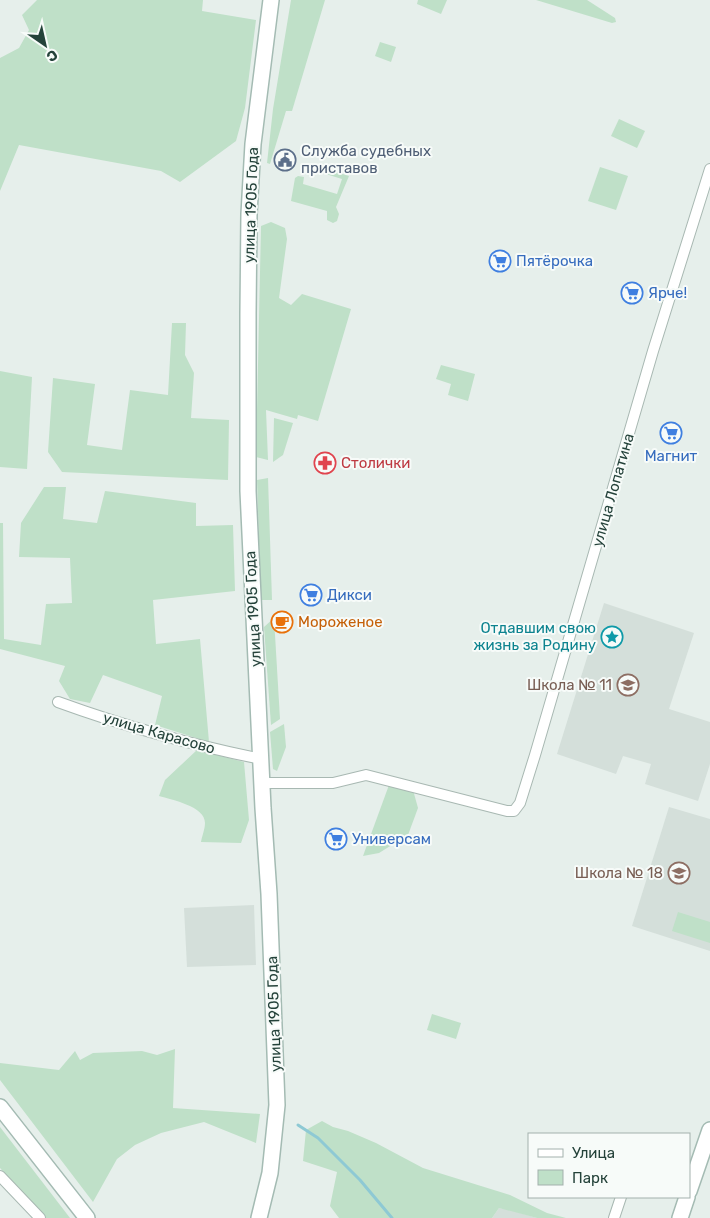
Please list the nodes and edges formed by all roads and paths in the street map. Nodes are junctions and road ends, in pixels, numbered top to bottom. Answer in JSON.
{"nodes":[{"id":1,"x":271,"y":0,"type":"edge"},
{"id":2,"x":710,"y":169,"type":"edge"},
{"id":3,"x":58,"y":702,"type":"dead end"},
{"id":4,"x":261,"y":759,"type":"junction"},
{"id":5,"x":262,"y":783,"type":"junction"},
{"id":6,"x":0,"y":1107,"type":"edge"},
{"id":7,"x":710,"y":1130,"type":"edge"},
{"id":8,"x":0,"y":1176,"type":"edge"},
{"id":9,"x":690,"y":1188,"type":"edge"},
{"id":10,"x":621,"y":1198,"type":"edge"},
{"id":11,"x":687,"y":1198,"type":"edge"},
{"id":12,"x":40,"y":1218,"type":"edge"},
{"id":13,"x":87,"y":1218,"type":"edge"},
{"id":14,"x":259,"y":1218,"type":"edge"},
{"id":15,"x":614,"y":1218,"type":"edge"},
{"id":16,"x":680,"y":1218,"type":"edge"}],
"edges":[{"from":1,"to":4,"type":"street","name":"улица 1905 Года"},
{"from":2,"to":5,"type":"street","name":"улица Лопатина"},
{"from":3,"to":4,"type":"street","name":"улица Карасово"},
{"from":4,"to":5,"type":"street","name":"улица 1905 Года"},
{"from":5,"to":14,"type":"street","name":"улица 1905 Года"},
{"from":6,"to":13,"type":"street"},
{"from":7,"to":9,"type":"street"},
{"from":8,"to":12,"type":"street"},
{"from":10,"to":15,"type":"street"},
{"from":11,"to":16,"type":"street"}]}
